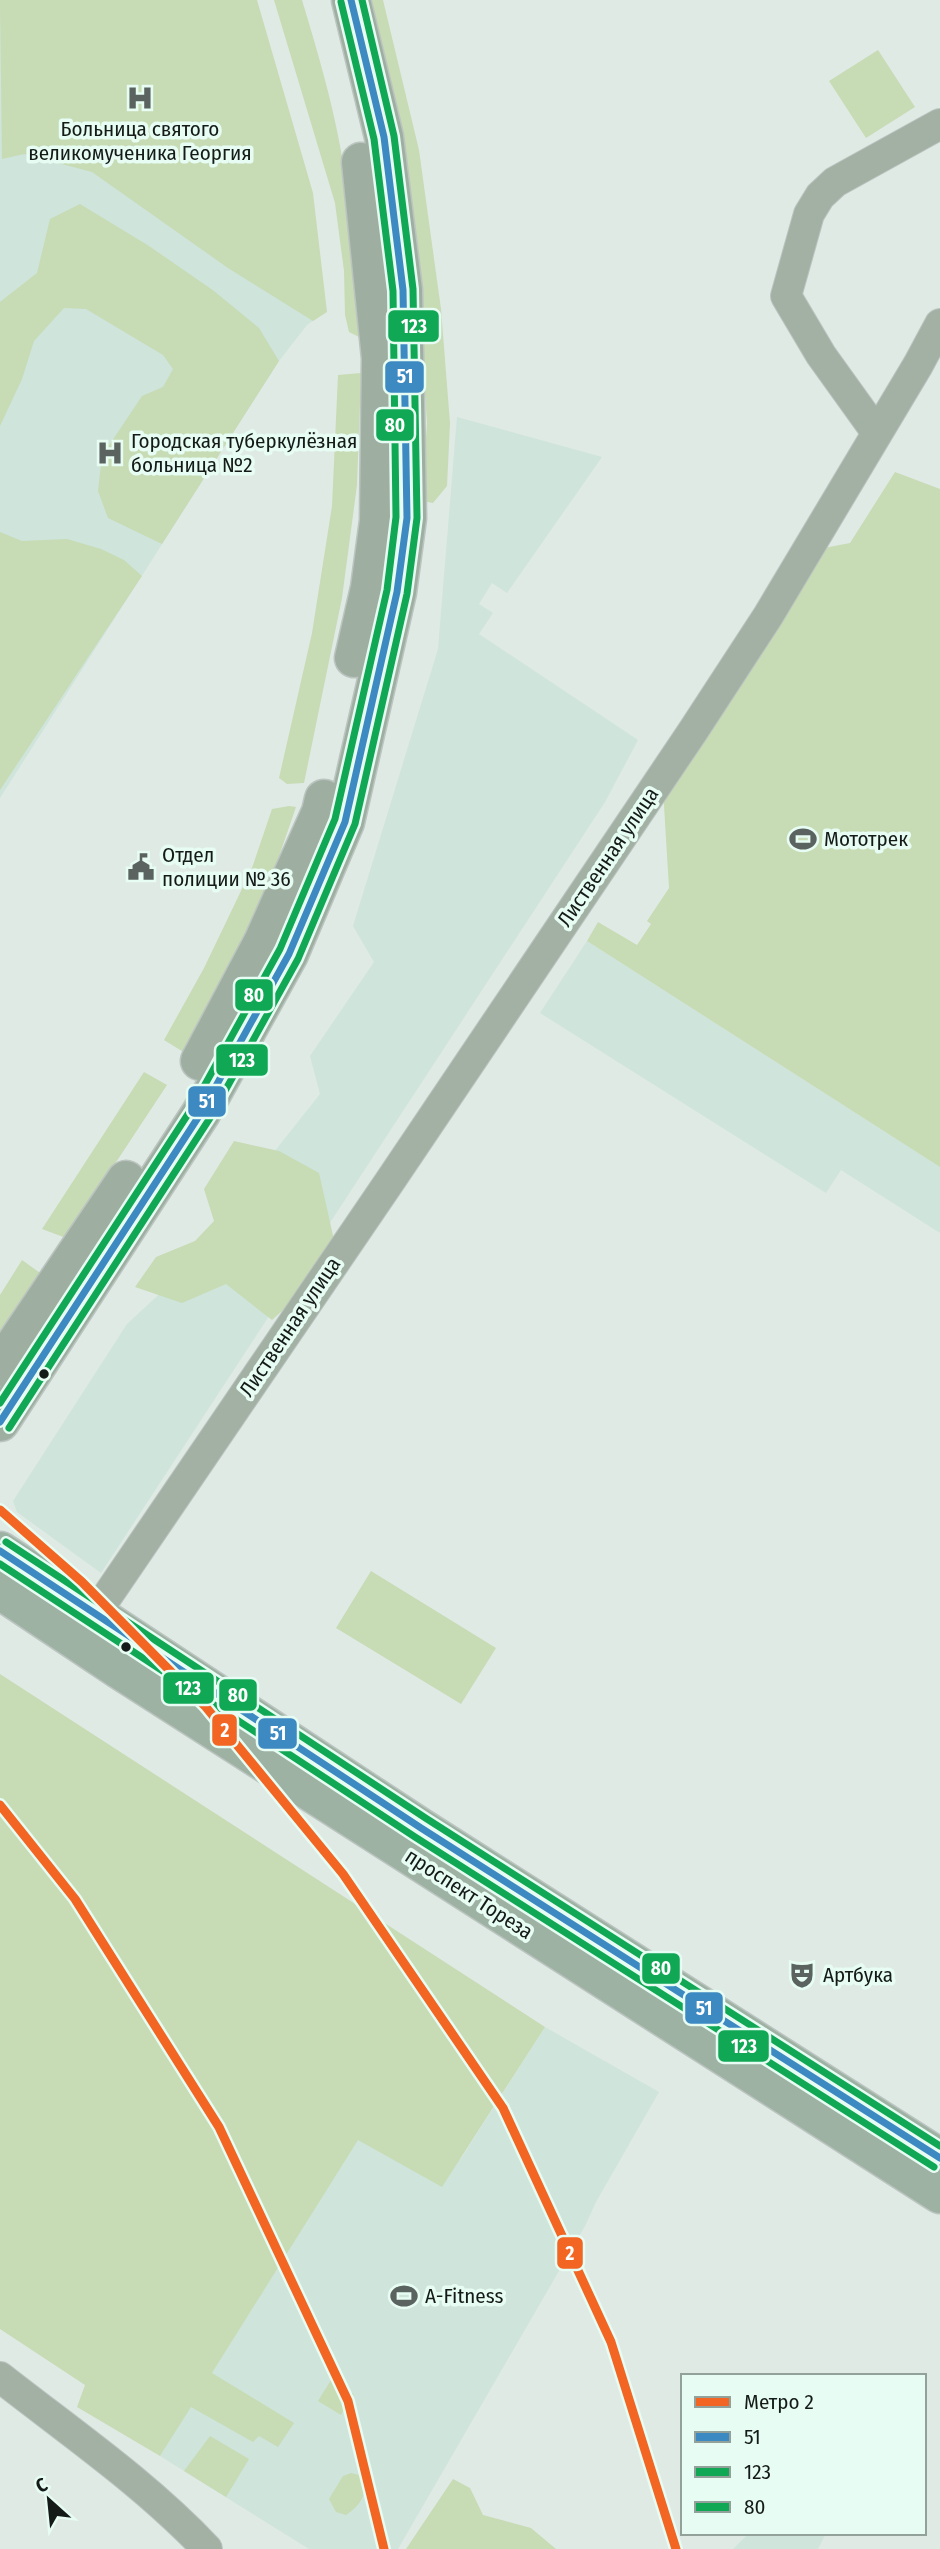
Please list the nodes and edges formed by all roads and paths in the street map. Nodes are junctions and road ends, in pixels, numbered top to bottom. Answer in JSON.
{"nodes":[{"id":1,"x":324,"y":0,"type":"edge"},
{"id":2,"x":351,"y":0,"type":"edge"},
{"id":3,"x":940,"y":124,"type":"edge"},
{"id":4,"x":940,"y":324,"type":"edge"},
{"id":5,"x":877,"y":433,"type":"junction"},
{"id":6,"x":0,"y":1367,"type":"edge"},
{"id":7,"x":0,"y":1422,"type":"edge"},
{"id":8,"x":0,"y":1551,"type":"edge"},
{"id":9,"x":0,"y":1590,"type":"edge"},
{"id":10,"x":95,"y":1614,"type":"junction"},
{"id":11,"x":940,"y":2158,"type":"edge"},
{"id":12,"x":940,"y":2194,"type":"edge"},
{"id":13,"x":0,"y":2377,"type":"edge"},
{"id":14,"x":206,"y":2549,"type":"edge"}],
"edges":[{"from":1,"to":6,"type":"street"},
{"from":2,"to":7,"type":"street"},
{"from":3,"to":5,"type":"street"},
{"from":4,"to":5,"type":"street","name":"Лиственная улица"},
{"from":5,"to":10,"type":"street","name":"Лиственная улица"},
{"from":8,"to":10,"type":"main road","name":"проспект Тореза"},
{"from":9,"to":12,"type":"main road","name":"проспект Тореза"},
{"from":10,"to":11,"type":"main road","name":"проспект Тореза"},
{"from":13,"to":14,"type":"street"}]}
